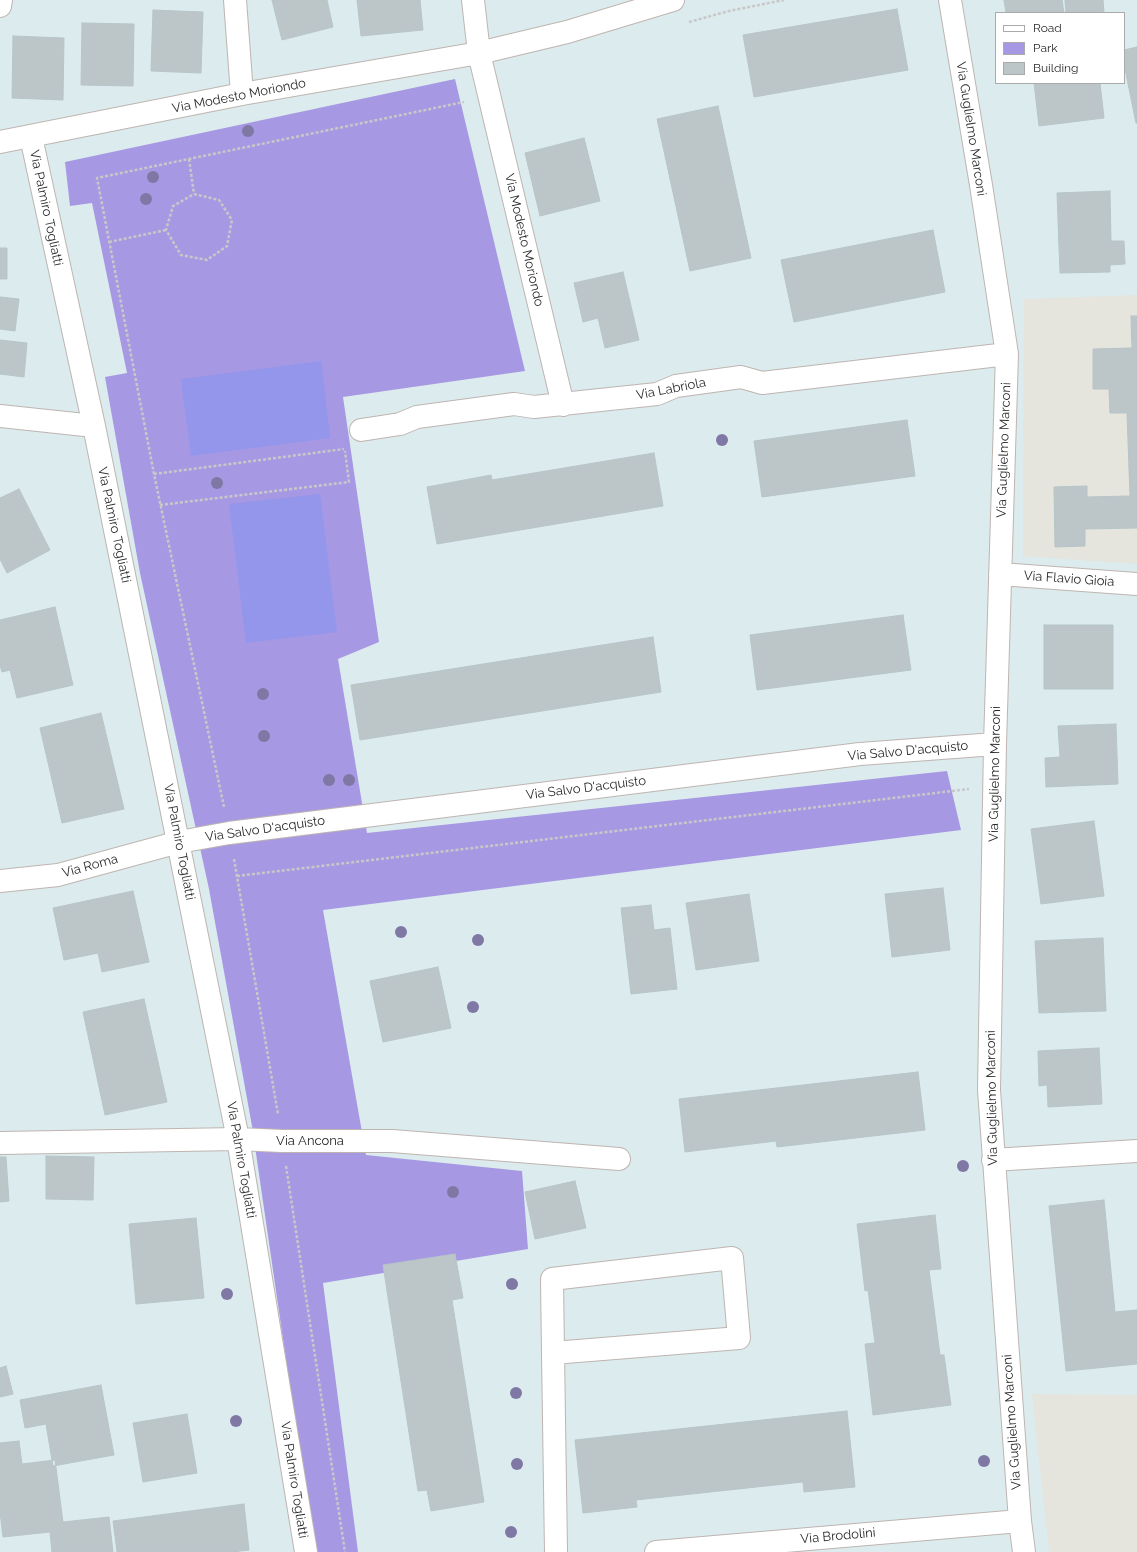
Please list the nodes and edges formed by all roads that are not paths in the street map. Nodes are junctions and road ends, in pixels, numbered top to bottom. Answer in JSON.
{"nodes":[{"id":1,"x":1,"y":0,"type":"edge"},
{"id":2,"x":235,"y":0,"type":"edge"},
{"id":3,"x":473,"y":0,"type":"edge"},
{"id":4,"x":673,"y":0,"type":"edge"},
{"id":5,"x":950,"y":0,"type":"edge"},
{"id":6,"x":0,"y":6,"type":"edge"},
{"id":7,"x":479,"y":53,"type":"junction"},
{"id":8,"x":242,"y":94,"type":"junction"},
{"id":9,"x":31,"y":137,"type":"junction"},
{"id":10,"x":0,"y":142,"type":"edge"},
{"id":11,"x":1007,"y":354,"type":"junction"},
{"id":12,"x":563,"y":405,"type":"junction"},
{"id":13,"x":0,"y":416,"type":"edge"},
{"id":14,"x":94,"y":426,"type":"junction"},
{"id":15,"x":361,"y":430,"type":"road end"},
{"id":16,"x":1000,"y":574,"type":"junction"},
{"id":17,"x":1137,"y":584,"type":"edge"},
{"id":18,"x":995,"y":744,"type":"junction"},
{"id":19,"x":179,"y":842,"type":"junction"},
{"id":20,"x":0,"y":880,"type":"edge"},
{"id":21,"x":238,"y":1139,"type":"junction"},
{"id":22,"x":0,"y":1143,"type":"edge"},
{"id":23,"x":1137,"y":1150,"type":"edge"},
{"id":24,"x":619,"y":1159,"type":"dead end"},
{"id":25,"x":993,"y":1160,"type":"junction"},
{"id":26,"x":553,"y":1353,"type":"junction"},
{"id":27,"x":1020,"y":1521,"type":"junction"},
{"id":28,"x":306,"y":1552,"type":"edge"},
{"id":29,"x":556,"y":1552,"type":"edge"},
{"id":30,"x":656,"y":1552,"type":"edge"},
{"id":31,"x":1024,"y":1552,"type":"edge"}],
"edges":[{"from":1,"to":6,"type":"street"},
{"from":2,"to":8,"type":"street"},
{"from":3,"to":7,"type":"street"},
{"from":4,"to":7,"type":"street","name":"Via Modesto Moriondo"},
{"from":5,"to":11,"type":"street","name":"Via Guglielmo Marconi"},
{"from":7,"to":8,"type":"street","name":"Via Modesto Moriondo"},
{"from":7,"to":12,"type":"street","name":"Via Modesto Moriondo"},
{"from":8,"to":9,"type":"street","name":"Via Modesto Moriondo"},
{"from":9,"to":10,"type":"street","name":"Via Modesto Moriondo"},
{"from":9,"to":14,"type":"street","name":"Via Palmiro Togliatti"},
{"from":11,"to":12,"type":"street","name":"Via Labriola"},
{"from":11,"to":16,"type":"street","name":"Via Guglielmo Marconi"},
{"from":12,"to":15,"type":"street","name":"Via Labriola"},
{"from":13,"to":14,"type":"street"},
{"from":14,"to":19,"type":"street","name":"Via Palmiro Togliatti"},
{"from":16,"to":17,"type":"street","name":"Via Flavio Gioia"},
{"from":16,"to":18,"type":"street","name":"Via Guglielmo Marconi"},
{"from":18,"to":19,"type":"street","name":"Via Salvo D'acquisto"},
{"from":18,"to":25,"type":"street","name":"Via Guglielmo Marconi"},
{"from":19,"to":20,"type":"street","name":"Via Roma"},
{"from":19,"to":21,"type":"street","name":"Via Palmiro Togliatti"},
{"from":21,"to":22,"type":"street","name":"Via Ancona"},
{"from":21,"to":24,"type":"street","name":"Via Ancona"},
{"from":21,"to":28,"type":"street","name":"Via Palmiro Togliatti"},
{"from":23,"to":25,"type":"street"},
{"from":25,"to":27,"type":"street","name":"Via Guglielmo Marconi"},
{"from":26,"to":26,"type":"street"},
{"from":26,"to":29,"type":"street"},
{"from":27,"to":30,"type":"street","name":"Via Brodolini"},
{"from":27,"to":31,"type":"street","name":"Via Guglielmo Marconi"}]}
